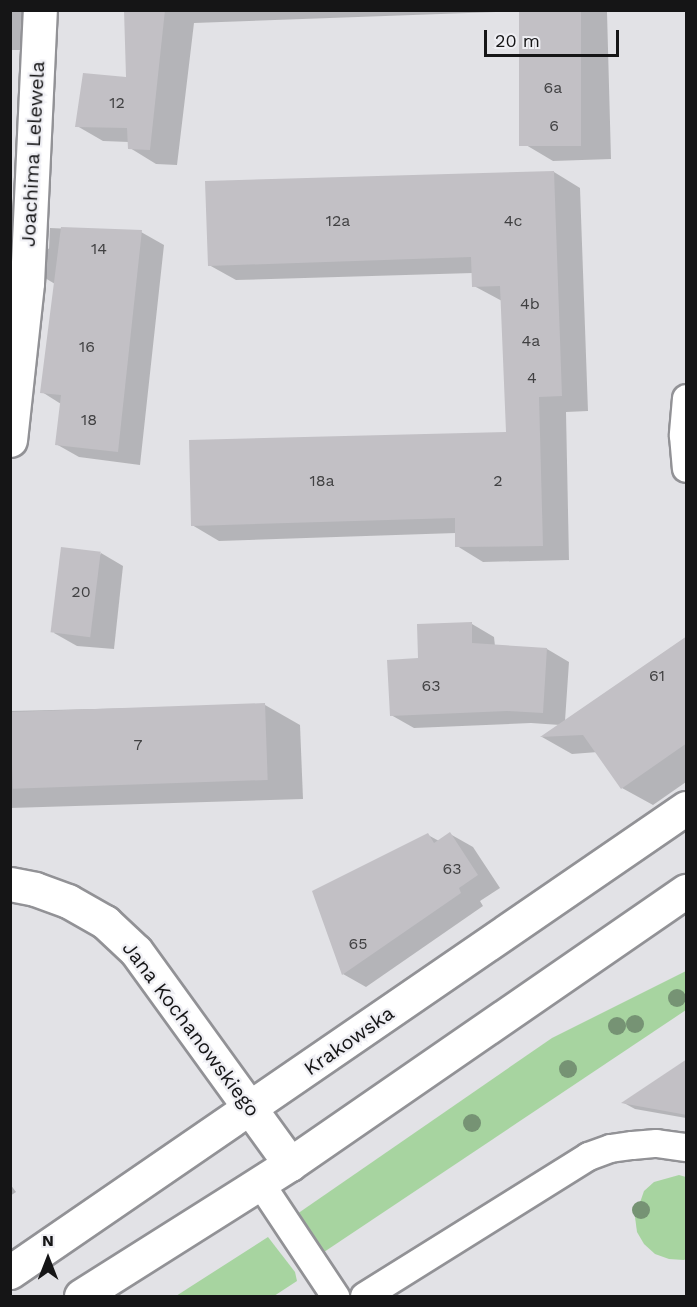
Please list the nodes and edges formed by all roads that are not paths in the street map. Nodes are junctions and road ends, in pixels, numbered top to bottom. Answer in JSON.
{"nodes":[{"id":1,"x":40,"y":10,"type":"edge"},
{"id":2,"x":687,"y":398,"type":"edge"},
{"id":3,"x":10,"y":440,"type":"edge"},
{"id":4,"x":687,"y":468,"type":"edge"},
{"id":5,"x":687,"y":808,"type":"edge"},
{"id":6,"x":10,"y":884,"type":"edge"},
{"id":7,"x":687,"y":891,"type":"edge"},
{"id":8,"x":252,"y":1108,"type":"junction"},
{"id":9,"x":687,"y":1146,"type":"edge"},
{"id":10,"x":290,"y":1164,"type":"junction"},
{"id":11,"x":260,"y":1183,"type":"junction"},
{"id":12,"x":10,"y":1272,"type":"edge"},
{"id":13,"x":81,"y":1296,"type":"edge"},
{"id":14,"x":336,"y":1296,"type":"edge"},
{"id":15,"x":364,"y":1296,"type":"edge"}],
"edges":[{"from":1,"to":3,"type":"street","name":"Joachima Lelewela"},
{"from":2,"to":4,"type":"lane"},
{"from":5,"to":8,"type":"street","name":"Krakowska"},
{"from":6,"to":8,"type":"street","name":"Jana Kochanowskiego"},
{"from":7,"to":10,"type":"street"},
{"from":8,"to":10,"type":"street","name":"Jana Kochanowskiego"},
{"from":8,"to":12,"type":"street","name":"Krakowska"},
{"from":9,"to":15,"type":"lane"},
{"from":10,"to":11,"type":"street"},
{"from":11,"to":13,"type":"street"},
{"from":11,"to":14,"type":"lane"}]}
